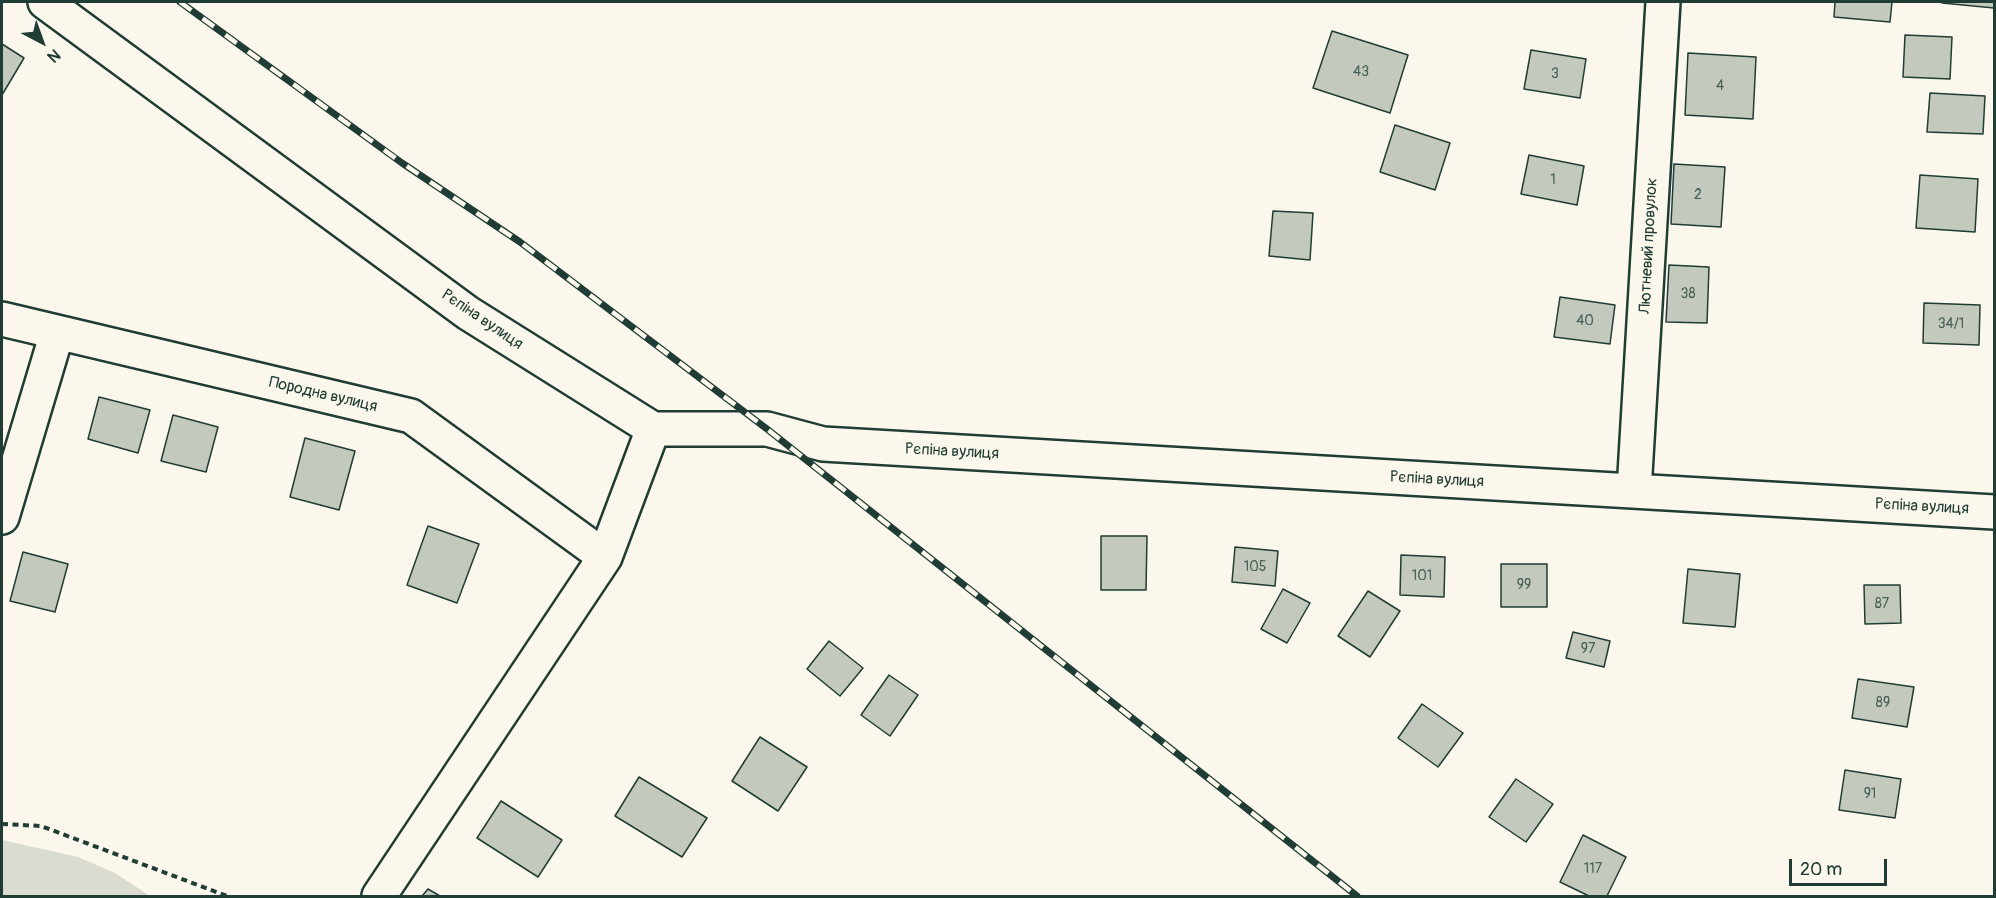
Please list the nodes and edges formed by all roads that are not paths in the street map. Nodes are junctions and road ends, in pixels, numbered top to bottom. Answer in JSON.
{"nodes":[{"id":1,"x":45,"y":2,"type":"edge"},
{"id":2,"x":1664,"y":2,"type":"edge"},
{"id":3,"x":2,"y":319,"type":"edge"},
{"id":4,"x":57,"y":333,"type":"junction"},
{"id":5,"x":653,"y":429,"type":"junction"},
{"id":6,"x":1634,"y":491,"type":"junction"},
{"id":7,"x":1995,"y":512,"type":"edge"},
{"id":8,"x":2,"y":517,"type":"edge"},
{"id":9,"x":605,"y":557,"type":"junction"},
{"id":10,"x":379,"y":897,"type":"edge"}],
"edges":[{"from":1,"to":5,"type":"street","name":"Рєпіна вулиця"},
{"from":2,"to":6,"type":"street","name":"Лютневий провулок"},
{"from":3,"to":4,"type":"street","name":"Породна вулиця"},
{"from":4,"to":8,"type":"street"},
{"from":4,"to":9,"type":"street","name":"Породна вулиця"},
{"from":5,"to":6,"type":"street","name":"Рєпіна вулиця"},
{"from":5,"to":9,"type":"street"},
{"from":6,"to":7,"type":"street","name":"Рєпіна вулиця"},
{"from":9,"to":10,"type":"street"}]}
